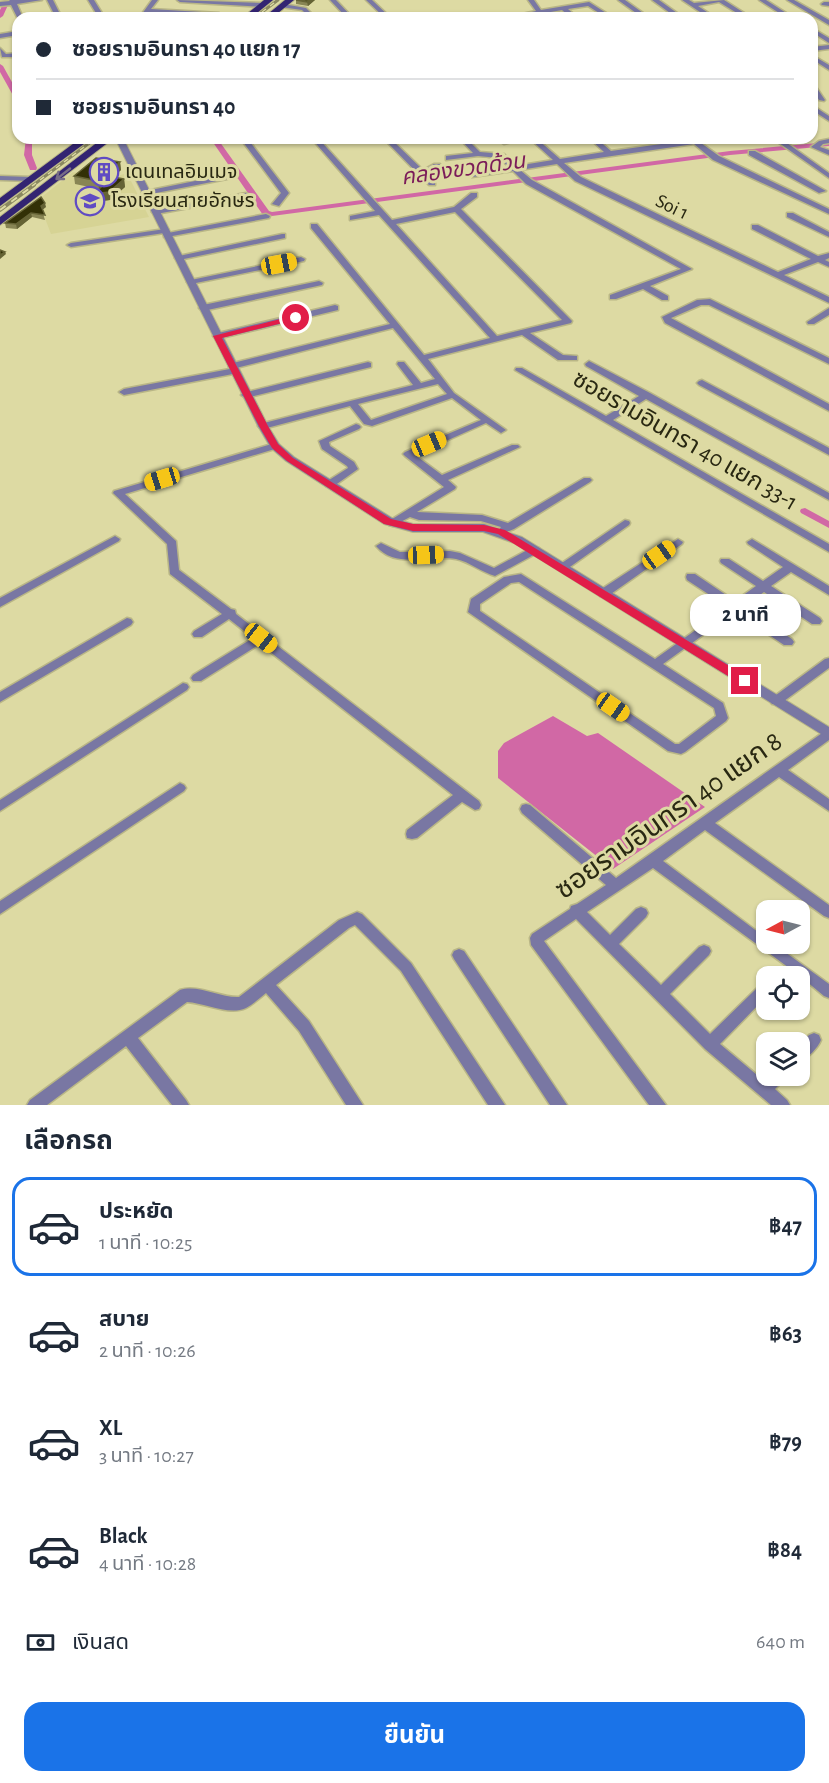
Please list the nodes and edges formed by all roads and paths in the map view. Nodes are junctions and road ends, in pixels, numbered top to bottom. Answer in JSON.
{"nodes":[{"id":1,"x":26,"y":0,"type":"edge"},
{"id":2,"x":39,"y":0,"type":"edge"},
{"id":3,"x":155,"y":0,"type":"edge"},
{"id":4,"x":180,"y":0,"type":"edge"},
{"id":5,"x":192,"y":0,"type":"edge"},
{"id":6,"x":205,"y":0,"type":"edge"},
{"id":7,"x":333,"y":0,"type":"edge"},
{"id":8,"x":369,"y":0,"type":"edge"},
{"id":9,"x":621,"y":0,"type":"edge"},
{"id":10,"x":655,"y":0,"type":"edge"},
{"id":11,"x":685,"y":0,"type":"edge"},
{"id":12,"x":721,"y":0,"type":"edge"},
{"id":13,"x":762,"y":0,"type":"edge"},
{"id":14,"x":790,"y":0,"type":"edge"},
{"id":15,"x":12,"y":2,"type":"edge"},
{"id":16,"x":262,"y":2,"type":"edge"},
{"id":17,"x":287,"y":3,"type":"edge"},
{"id":18,"x":0,"y":4,"type":"edge"},
{"id":19,"x":693,"y":5,"type":"junction"},
{"id":20,"x":562,"y":8,"type":"junction"},
{"id":21,"x":147,"y":11,"type":"joint"},
{"id":22,"x":165,"y":12,"type":"edge"},
{"id":23,"x":307,"y":12,"type":"edge"},
{"id":24,"x":344,"y":12,"type":"edge"},
{"id":25,"x":382,"y":12,"type":"edge"},
{"id":26,"x":545,"y":12,"type":"edge"},
{"id":27,"x":567,"y":12,"type":"edge"},
{"id":28,"x":603,"y":12,"type":"edge"},
{"id":29,"x":638,"y":12,"type":"edge"},
{"id":30,"x":672,"y":12,"type":"edge"},
{"id":31,"x":704,"y":12,"type":"edge"},
{"id":32,"x":740,"y":12,"type":"edge"},
{"id":33,"x":781,"y":12,"type":"edge"},
{"id":34,"x":810,"y":12,"type":"edge"},
{"id":35,"x":0,"y":50,"type":"edge"},
{"id":36,"x":12,"y":55,"type":"edge"},
{"id":37,"x":822,"y":143,"type":"edge"},
{"id":38,"x":79,"y":144,"type":"edge"},
{"id":39,"x":101,"y":144,"type":"edge"},
{"id":40,"x":122,"y":144,"type":"edge"},
{"id":41,"x":248,"y":144,"type":"edge"},
{"id":42,"x":319,"y":144,"type":"edge"},
{"id":43,"x":392,"y":144,"type":"edge"},
{"id":44,"x":468,"y":144,"type":"edge"},
{"id":45,"x":538,"y":144,"type":"edge"},
{"id":46,"x":599,"y":144,"type":"edge"},
{"id":47,"x":656,"y":144,"type":"edge"},
{"id":48,"x":670,"y":144,"type":"edge"},
{"id":49,"x":698,"y":144,"type":"edge"},
{"id":50,"x":782,"y":144,"type":"edge"},
{"id":51,"x":658,"y":146,"type":"junction"},
{"id":52,"x":478,"y":153,"type":"junction"},
{"id":53,"x":609,"y":153,"type":"junction"},
{"id":54,"x":752,"y":153,"type":"dead end"},
{"id":55,"x":829,"y":153,"type":"edge"},
{"id":56,"x":449,"y":158,"type":"dead end"},
{"id":57,"x":556,"y":161,"type":"junction"},
{"id":58,"x":437,"y":166,"type":"dead end"},
{"id":59,"x":513,"y":168,"type":"junction"},
{"id":60,"x":422,"y":173,"type":"junction"},
{"id":61,"x":827,"y":173,"type":"edge"},
{"id":62,"x":234,"y":175,"type":"dead end"},
{"id":63,"x":475,"y":175,"type":"dead end"},
{"id":64,"x":0,"y":178,"type":"edge"},
{"id":65,"x":31,"y":179,"type":"junction"},
{"id":66,"x":432,"y":183,"type":"dead end"},
{"id":67,"x":825,"y":190,"type":"edge"},
{"id":68,"x":146,"y":193,"type":"junction"},
{"id":69,"x":246,"y":195,"type":"dead end"},
{"id":70,"x":474,"y":195,"type":"dead end"},
{"id":71,"x":804,"y":199,"type":"junction"},
{"id":72,"x":0,"y":203,"type":"edge"},
{"id":73,"x":276,"y":204,"type":"dead end"},
{"id":74,"x":457,"y":209,"type":"junction"},
{"id":75,"x":156,"y":212,"type":"junction"},
{"id":76,"x":380,"y":212,"type":"junction"},
{"id":77,"x":829,"y":212,"type":"edge"},
{"id":78,"x":790,"y":215,"type":"dead end"},
{"id":79,"x":266,"y":216,"type":"dead end"},
{"id":80,"x":353,"y":218,"type":"dead end"},
{"id":81,"x":0,"y":222,"type":"edge"},
{"id":82,"x":391,"y":223,"type":"junction"},
{"id":83,"x":314,"y":226,"type":"dead end"},
{"id":84,"x":755,"y":227,"type":"dead end"},
{"id":85,"x":166,"y":233,"type":"junction"},
{"id":86,"x":829,"y":235,"type":"edge"},
{"id":87,"x":282,"y":236,"type":"dead end"},
{"id":88,"x":696,"y":236,"type":"junction"},
{"id":89,"x":684,"y":242,"type":"dead end"},
{"id":90,"x":71,"y":245,"type":"dead end"},
{"id":91,"x":829,"y":255,"type":"edge"},
{"id":92,"x":179,"y":258,"type":"junction"},
{"id":93,"x":818,"y":259,"type":"junction"},
{"id":94,"x":301,"y":260,"type":"dead end"},
{"id":95,"x":829,"y":265,"type":"edge"},
{"id":96,"x":778,"y":275,"type":"junction"},
{"id":97,"x":191,"y":282,"type":"junction"},
{"id":98,"x":319,"y":283,"type":"dead end"},
{"id":99,"x":644,"y":286,"type":"junction"},
{"id":100,"x":613,"y":297,"type":"dead end"},
{"id":101,"x":665,"y":298,"type":"dead end"},
{"id":102,"x":829,"y":300,"type":"edge"},
{"id":103,"x":203,"y":308,"type":"junction"},
{"id":104,"x":335,"y":308,"type":"dead end"},
{"id":105,"x":829,"y":311,"type":"edge"},
{"id":106,"x":811,"y":322,"type":"dead end"},
{"id":107,"x":395,"y":326,"type":"junction"},
{"id":108,"x":524,"y":333,"type":"junction"},
{"id":109,"x":217,"y":336,"type":"junction"},
{"id":110,"x":496,"y":340,"type":"junction"},
{"id":111,"x":423,"y":358,"type":"junction"},
{"id":112,"x":574,"y":358,"type":"dead end"},
{"id":113,"x":829,"y":361,"type":"edge"},
{"id":114,"x":401,"y":364,"type":"dead end"},
{"id":115,"x":590,"y":364,"type":"dead end"},
{"id":116,"x":368,"y":365,"type":"dead end"},
{"id":117,"x":233,"y":368,"type":"junction"},
{"id":118,"x":519,"y":370,"type":"dead end"},
{"id":119,"x":435,"y":382,"type":"dead end"},
{"id":120,"x":702,"y":383,"type":"dead end"},
{"id":121,"x":419,"y":387,"type":"junction"},
{"id":122,"x":124,"y":392,"type":"dead end"},
{"id":123,"x":450,"y":392,"type":"dead end"},
{"id":124,"x":246,"y":395,"type":"junction"},
{"id":125,"x":647,"y":395,"type":"junction"},
{"id":126,"x":353,"y":404,"type":"junction"},
{"id":127,"x":829,"y":408,"type":"edge"},
{"id":128,"x":607,"y":420,"type":"junction"},
{"id":129,"x":482,"y":422,"type":"dead end"},
{"id":130,"x":263,"y":426,"type":"junction"},
{"id":131,"x":356,"y":427,"type":"dead end"},
{"id":132,"x":501,"y":430,"type":"dead end"},
{"id":133,"x":275,"y":446,"type":"junction"},
{"id":134,"x":515,"y":447,"type":"dead end"},
{"id":135,"x":829,"y":452,"type":"edge"},
{"id":136,"x":442,"y":479,"type":"junction"},
{"id":137,"x":587,"y":480,"type":"dead end"},
{"id":138,"x":330,"y":484,"type":"junction"},
{"id":139,"x":829,"y":497,"type":"edge"},
{"id":140,"x":410,"y":513,"type":"junction"},
{"id":141,"x":393,"y":523,"type":"junction"},
{"id":142,"x":625,"y":523,"type":"dead end"},
{"id":143,"x":506,"y":529,"type":"junction"},
{"id":144,"x":116,"y":539,"type":"dead end"},
{"id":145,"x":678,"y":542,"type":"dead end"},
{"id":146,"x":752,"y":542,"type":"dead end"},
{"id":147,"x":381,"y":546,"type":"dead end"},
{"id":148,"x":829,"y":549,"type":"edge"},
{"id":149,"x":535,"y":550,"type":"junction"},
{"id":150,"x":725,"y":561,"type":"dead end"},
{"id":151,"x":562,"y":567,"type":"junction"},
{"id":152,"x":790,"y":567,"type":"junction"},
{"id":153,"x":691,"y":577,"type":"dead end"},
{"id":154,"x":764,"y":586,"type":"junction"},
{"id":155,"x":829,"y":591,"type":"edge"},
{"id":156,"x":604,"y":593,"type":"junction"},
{"id":157,"x":0,"y":603,"type":"edge"},
{"id":158,"x":737,"y":607,"type":"junction"},
{"id":159,"x":231,"y":613,"type":"junction"},
{"id":160,"x":816,"y":621,"type":"dead end"},
{"id":161,"x":127,"y":622,"type":"dead end"},
{"id":162,"x":198,"y":634,"type":"dead end"},
{"id":163,"x":261,"y":638,"type":"junction"},
{"id":164,"x":788,"y":642,"type":"dead end"},
{"id":165,"x":685,"y":644,"type":"junction"},
{"id":166,"x":829,"y":662,"type":"edge"},
{"id":167,"x":656,"y":664,"type":"junction"},
{"id":168,"x":197,"y":678,"type":"dead end"},
{"id":169,"x":183,"y":687,"type":"dead end"},
{"id":170,"x":0,"y":698,"type":"edge"},
{"id":171,"x":776,"y":701,"type":"junction"},
{"id":172,"x":829,"y":734,"type":"edge"},
{"id":173,"x":778,"y":770,"type":"junction"},
{"id":174,"x":180,"y":788,"type":"dead end"},
{"id":175,"x":463,"y":794,"type":"junction"},
{"id":176,"x":475,"y":805,"type":"dead end"},
{"id":177,"x":0,"y":806,"type":"edge"},
{"id":178,"x":829,"y":806,"type":"edge"},
{"id":179,"x":526,"y":809,"type":"dead end"},
{"id":180,"x":706,"y":824,"type":"junction"},
{"id":181,"x":411,"y":834,"type":"dead end"},
{"id":182,"x":653,"y":861,"type":"junction"},
{"id":183,"x":615,"y":885,"type":"junction"},
{"id":184,"x":0,"y":908,"type":"edge"},
{"id":185,"x":576,"y":910,"type":"junction"},
{"id":186,"x":829,"y":912,"type":"edge"},
{"id":187,"x":641,"y":913,"type":"dead end"},
{"id":188,"x":610,"y":944,"type":"junction"},
{"id":189,"x":704,"y":951,"type":"dead end"},
{"id":190,"x":459,"y":955,"type":"dead end"},
{"id":191,"x":267,"y":984,"type":"junction"},
{"id":192,"x":829,"y":992,"type":"edge"},
{"id":193,"x":660,"y":994,"type":"junction"},
{"id":194,"x":756,"y":998,"type":"edge"},
{"id":195,"x":128,"y":1037,"type":"junction"},
{"id":196,"x":814,"y":1040,"type":"dead end"},
{"id":197,"x":710,"y":1044,"type":"junction"},
{"id":198,"x":810,"y":1044,"type":"edge"},
{"id":199,"x":767,"y":1086,"type":"edge"},
{"id":200,"x":764,"y":1089,"type":"junction"},
{"id":201,"x":35,"y":1105,"type":"edge"},
{"id":202,"x":181,"y":1105,"type":"edge"},
{"id":203,"x":355,"y":1105,"type":"edge"},
{"id":204,"x":497,"y":1105,"type":"edge"},
{"id":205,"x":559,"y":1105,"type":"edge"},
{"id":206,"x":658,"y":1105,"type":"edge"},
{"id":207,"x":782,"y":1105,"type":"edge"}],
"edges":[{"from":1,"to":15,"type":"street"},
{"from":2,"to":15,"type":"street"},
{"from":3,"to":21,"type":"street"},
{"from":4,"to":5,"type":"street"},
{"from":5,"to":16,"type":"street"},
{"from":6,"to":16,"type":"street"},
{"from":7,"to":24,"type":"street"},
{"from":8,"to":25,"type":"street"},
{"from":9,"to":29,"type":"street"},
{"from":10,"to":30,"type":"street"},
{"from":11,"to":19,"type":"street"},
{"from":12,"to":19,"type":"street"},
{"from":12,"to":32,"type":"street"},
{"from":13,"to":33,"type":"street"},
{"from":14,"to":34,"type":"street"},
{"from":15,"to":18,"type":"street"},
{"from":17,"to":23,"type":"street"},
{"from":19,"to":31,"type":"street"},
{"from":20,"to":26,"type":"street"},
{"from":20,"to":27,"type":"street"},
{"from":20,"to":28,"type":"street"},
{"from":21,"to":22,"type":"street"},
{"from":35,"to":36,"type":"street"},
{"from":37,"to":55,"type":"street"},
{"from":38,"to":65,"type":"main road"},
{"from":39,"to":81,"type":"main road","one_way":true},
{"from":40,"to":68,"type":"street"},
{"from":41,"to":73,"type":"street"},
{"from":42,"to":76,"type":"street"},
{"from":43,"to":60,"type":"street"},
{"from":44,"to":52,"type":"street"},
{"from":45,"to":57,"type":"street","name":"Soi 1"},
{"from":46,"to":53,"type":"street"},
{"from":47,"to":51,"type":"street"},
{"from":48,"to":51,"type":"street"},
{"from":49,"to":71,"type":"street"},
{"from":50,"to":61,"type":"street"},
{"from":51,"to":53,"type":"street"},
{"from":52,"to":56,"type":"street"},
{"from":52,"to":59,"type":"street"},
{"from":53,"to":57,"type":"street"},
{"from":54,"to":67,"type":"street"},
{"from":57,"to":59,"type":"street"},
{"from":57,"to":88,"type":"street","name":"Soi 1"},
{"from":58,"to":60,"type":"street"},
{"from":59,"to":63,"type":"street"},
{"from":59,"to":99,"type":"street"},
{"from":60,"to":66,"type":"street"},
{"from":62,"to":68,"type":"street"},
{"from":64,"to":65,"type":"street"},
{"from":65,"to":72,"type":"main road"},
{"from":67,"to":71,"type":"street"},
{"from":68,"to":75,"type":"street"},
{"from":69,"to":75,"type":"street"},
{"from":70,"to":74,"type":"street"},
{"from":71,"to":77,"type":"street"},
{"from":74,"to":82,"type":"street"},
{"from":74,"to":108,"type":"street"},
{"from":75,"to":85,"type":"street"},
{"from":76,"to":80,"type":"street"},
{"from":76,"to":82,"type":"street"},
{"from":78,"to":86,"type":"street"},
{"from":79,"to":85,"type":"street"},
{"from":82,"to":110,"type":"street"},
{"from":83,"to":107,"type":"street"},
{"from":84,"to":93,"type":"street"},
{"from":85,"to":90,"type":"street"},
{"from":85,"to":92,"type":"street"},
{"from":87,"to":92,"type":"street"},
{"from":88,"to":89,"type":"street"},
{"from":88,"to":96,"type":"street","name":"Soi 1"},
{"from":91,"to":93,"type":"street"},
{"from":92,"to":97,"type":"street"},
{"from":93,"to":95,"type":"street"},
{"from":93,"to":96,"type":"street"},
{"from":94,"to":97,"type":"street"},
{"from":96,"to":102,"type":"street","name":"Soi 1"},
{"from":97,"to":103,"type":"street"},
{"from":98,"to":103,"type":"street"},
{"from":99,"to":100,"type":"street"},
{"from":99,"to":101,"type":"street"},
{"from":103,"to":109,"type":"street"},
{"from":104,"to":109,"type":"street"},
{"from":105,"to":106,"type":"street"},
{"from":107,"to":111,"type":"street"},
{"from":107,"to":117,"type":"street"},
{"from":108,"to":110,"type":"street"},
{"from":108,"to":112,"type":"street"},
{"from":109,"to":117,"type":"street"},
{"from":110,"to":111,"type":"street"},
{"from":111,"to":123,"type":"street"},
{"from":113,"to":127,"type":"street"},
{"from":114,"to":121,"type":"street"},
{"from":115,"to":125,"type":"street"},
{"from":116,"to":124,"type":"street"},
{"from":117,"to":122,"type":"street"},
{"from":117,"to":124,"type":"street"},
{"from":118,"to":128,"type":"street","name":"ซอยรามอินทรา 40 แยก 33-1"},
{"from":119,"to":121,"type":"street"},
{"from":120,"to":135,"type":"street"},
{"from":121,"to":126,"type":"street"},
{"from":124,"to":130,"type":"street"},
{"from":125,"to":128,"type":"street"},
{"from":125,"to":139,"type":"street"},
{"from":126,"to":130,"type":"street"},
{"from":126,"to":132,"type":"street"},
{"from":128,"to":148,"type":"street","name":"ซอยรามอินทรา 40 แยก 33-1"},
{"from":129,"to":136,"type":"street"},
{"from":130,"to":133,"type":"street"},
{"from":131,"to":138,"type":"street"},
{"from":133,"to":138,"type":"street"},
{"from":133,"to":159,"type":"street"},
{"from":134,"to":136,"type":"street"},
{"from":136,"to":140,"type":"street"},
{"from":137,"to":143,"type":"street"},
{"from":138,"to":141,"type":"street"},
{"from":140,"to":141,"type":"street"},
{"from":140,"to":143,"type":"street"},
{"from":141,"to":143,"type":"street"},
{"from":142,"to":151,"type":"street"},
{"from":143,"to":149,"type":"street"},
{"from":144,"to":157,"type":"street"},
{"from":145,"to":156,"type":"street"},
{"from":146,"to":152,"type":"street"},
{"from":147,"to":149,"type":"street"},
{"from":149,"to":151,"type":"street"},
{"from":150,"to":154,"type":"street"},
{"from":151,"to":156,"type":"street"},
{"from":152,"to":154,"type":"street"},
{"from":152,"to":155,"type":"street"},
{"from":153,"to":158,"type":"street"},
{"from":154,"to":158,"type":"street"},
{"from":154,"to":160,"type":"street"},
{"from":156,"to":165,"type":"street"},
{"from":158,"to":164,"type":"street"},
{"from":158,"to":165,"type":"street"},
{"from":159,"to":162,"type":"street"},
{"from":159,"to":163,"type":"street"},
{"from":161,"to":170,"type":"street"},
{"from":163,"to":168,"type":"street"},
{"from":163,"to":175,"type":"street"},
{"from":165,"to":167,"type":"street"},
{"from":165,"to":171,"type":"street"},
{"from":166,"to":171,"type":"street"},
{"from":167,"to":167,"type":"street"},
{"from":169,"to":177,"type":"street"},
{"from":171,"to":172,"type":"street"},
{"from":172,"to":173,"type":"street","name":"ซอยรามอินทรา 40 แยก 8"},
{"from":173,"to":178,"type":"street"},
{"from":173,"to":180,"type":"street","name":"ซอยรามอินทรา 40 แยก 8"},
{"from":174,"to":184,"type":"street"},
{"from":175,"to":176,"type":"street"},
{"from":175,"to":181,"type":"street"},
{"from":179,"to":183,"type":"street"},
{"from":180,"to":182,"type":"street","name":"ซอยรามอินทรา 40 แยก 8"},
{"from":180,"to":186,"type":"street"},
{"from":182,"to":183,"type":"street","name":"ซอยรามอินทรา 40 แยก 8"},
{"from":182,"to":192,"type":"street"},
{"from":183,"to":185,"type":"street","name":"ซอยรามอินทรา 40 แยก 8"},
{"from":185,"to":188,"type":"street"},
{"from":185,"to":206,"type":"street","name":"ซอยรามอินทรา 40 แยก 8"},
{"from":187,"to":188,"type":"street"},
{"from":188,"to":193,"type":"street"},
{"from":189,"to":193,"type":"street"},
{"from":190,"to":205,"type":"street"},
{"from":191,"to":195,"type":"street"},
{"from":191,"to":203,"type":"street"},
{"from":191,"to":204,"type":"street"},
{"from":193,"to":197,"type":"street"},
{"from":194,"to":197,"type":"street"},
{"from":195,"to":201,"type":"street"},
{"from":195,"to":202,"type":"street"},
{"from":196,"to":198,"type":"street"},
{"from":197,"to":200,"type":"street"},
{"from":199,"to":200,"type":"street"},
{"from":200,"to":207,"type":"street"}]}
